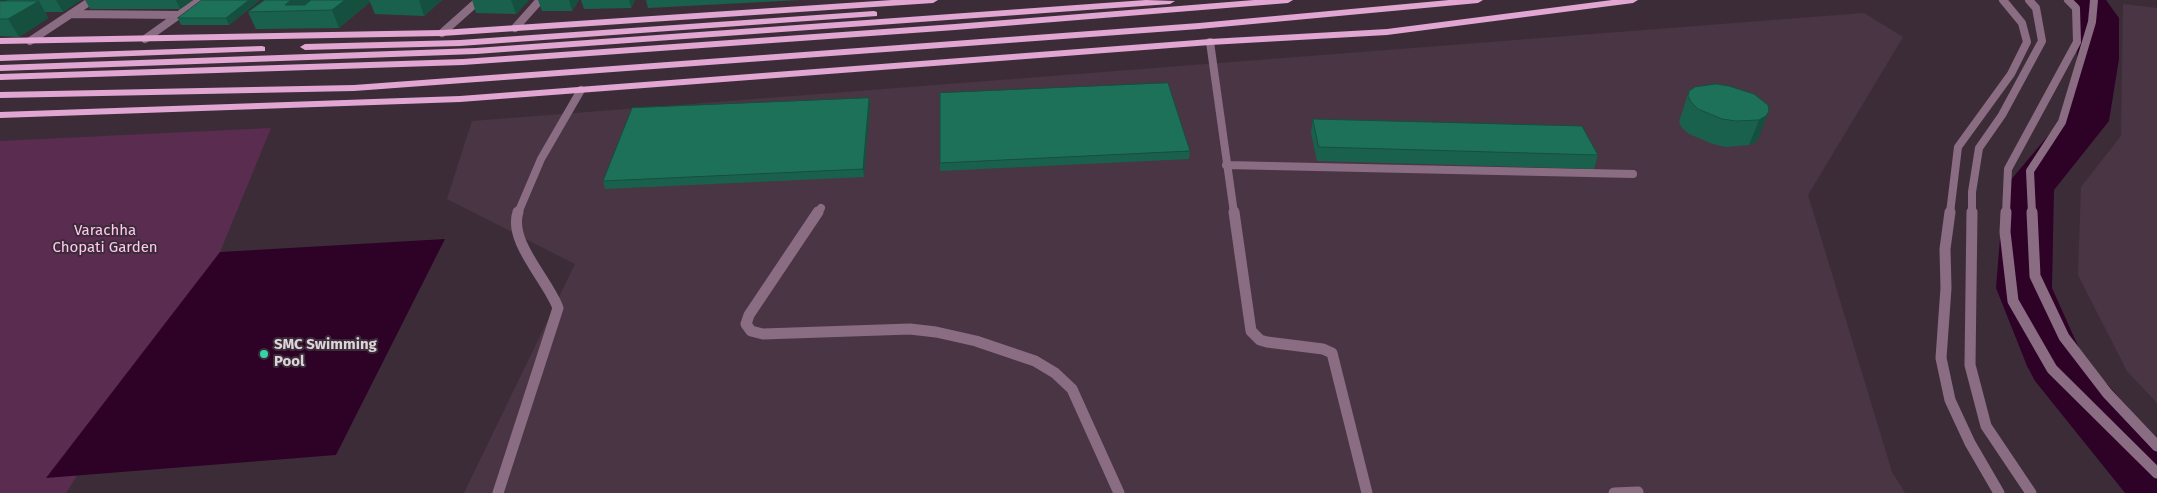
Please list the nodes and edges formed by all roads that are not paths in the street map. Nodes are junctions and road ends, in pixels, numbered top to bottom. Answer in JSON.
{"nodes":[{"id":1,"x":92,"y":0,"type":"edge"},
{"id":2,"x":200,"y":0,"type":"edge"},
{"id":3,"x":480,"y":0,"type":"edge"},
{"id":4,"x":540,"y":0,"type":"edge"},
{"id":5,"x":933,"y":0,"type":"edge"},
{"id":6,"x":1073,"y":0,"type":"edge"},
{"id":7,"x":1186,"y":0,"type":"edge"},
{"id":8,"x":1288,"y":0,"type":"edge"},
{"id":9,"x":1478,"y":0,"type":"edge"},
{"id":10,"x":1633,"y":0,"type":"edge"},
{"id":11,"x":2003,"y":0,"type":"edge"},
{"id":12,"x":2029,"y":0,"type":"edge"},
{"id":13,"x":2068,"y":0,"type":"edge"},
{"id":14,"x":2094,"y":1,"type":"edge"},
{"id":15,"x":71,"y":14,"type":"junction"},
{"id":16,"x":180,"y":14,"type":"junction"},
{"id":17,"x":515,"y":28,"type":"junction"},
{"id":18,"x":442,"y":33,"type":"junction"},
{"id":19,"x":145,"y":39,"type":"junction"},
{"id":20,"x":0,"y":41,"type":"edge"},
{"id":21,"x":30,"y":41,"type":"junction"},
{"id":22,"x":1210,"y":42,"type":"junction"},
{"id":23,"x":0,"y":58,"type":"edge"},
{"id":24,"x":0,"y":68,"type":"edge"},
{"id":25,"x":0,"y":77,"type":"edge"},
{"id":26,"x":581,"y":90,"type":"junction"},
{"id":27,"x":0,"y":95,"type":"edge"},
{"id":28,"x":0,"y":115,"type":"edge"},
{"id":29,"x":1226,"y":165,"type":"junction"},
{"id":30,"x":1633,"y":174,"type":"dead end"},
{"id":31,"x":821,"y":208,"type":"dead end"},
{"id":32,"x":2157,"y":446,"type":"edge"},
{"id":33,"x":2157,"y":472,"type":"edge"},
{"id":34,"x":1638,"y":492,"type":"dead end"},
{"id":35,"x":498,"y":493,"type":"edge"},
{"id":36,"x":1119,"y":493,"type":"edge"},
{"id":37,"x":1367,"y":493,"type":"edge"},
{"id":38,"x":1614,"y":493,"type":"edge"},
{"id":39,"x":1999,"y":493,"type":"edge"},
{"id":40,"x":2031,"y":493,"type":"edge"}],
"edges":[{"from":1,"to":15,"type":"street"},
{"from":2,"to":16,"type":"street"},
{"from":3,"to":18,"type":"street"},
{"from":4,"to":17,"type":"street"},
{"from":5,"to":17,"type":"main road"},
{"from":6,"to":23,"type":"main road"},
{"from":7,"to":24,"type":"main road"},
{"from":8,"to":25,"type":"main road"},
{"from":9,"to":27,"type":"main road"},
{"from":10,"to":22,"type":"main road"},
{"from":11,"to":39,"type":"street"},
{"from":12,"to":40,"type":"street"},
{"from":13,"to":33,"type":"street"},
{"from":14,"to":32,"type":"street"},
{"from":15,"to":16,"type":"street"},
{"from":15,"to":21,"type":"street"},
{"from":16,"to":19,"type":"street"},
{"from":17,"to":18,"type":"main road"},
{"from":18,"to":19,"type":"main road"},
{"from":19,"to":21,"type":"main road"},
{"from":20,"to":21,"type":"main road"},
{"from":22,"to":26,"type":"main road"},
{"from":22,"to":29,"type":"street"},
{"from":26,"to":28,"type":"main road"},
{"from":26,"to":35,"type":"street"},
{"from":29,"to":30,"type":"street"},
{"from":29,"to":37,"type":"street"},
{"from":31,"to":36,"type":"street"},
{"from":34,"to":38,"type":"street"}]}
